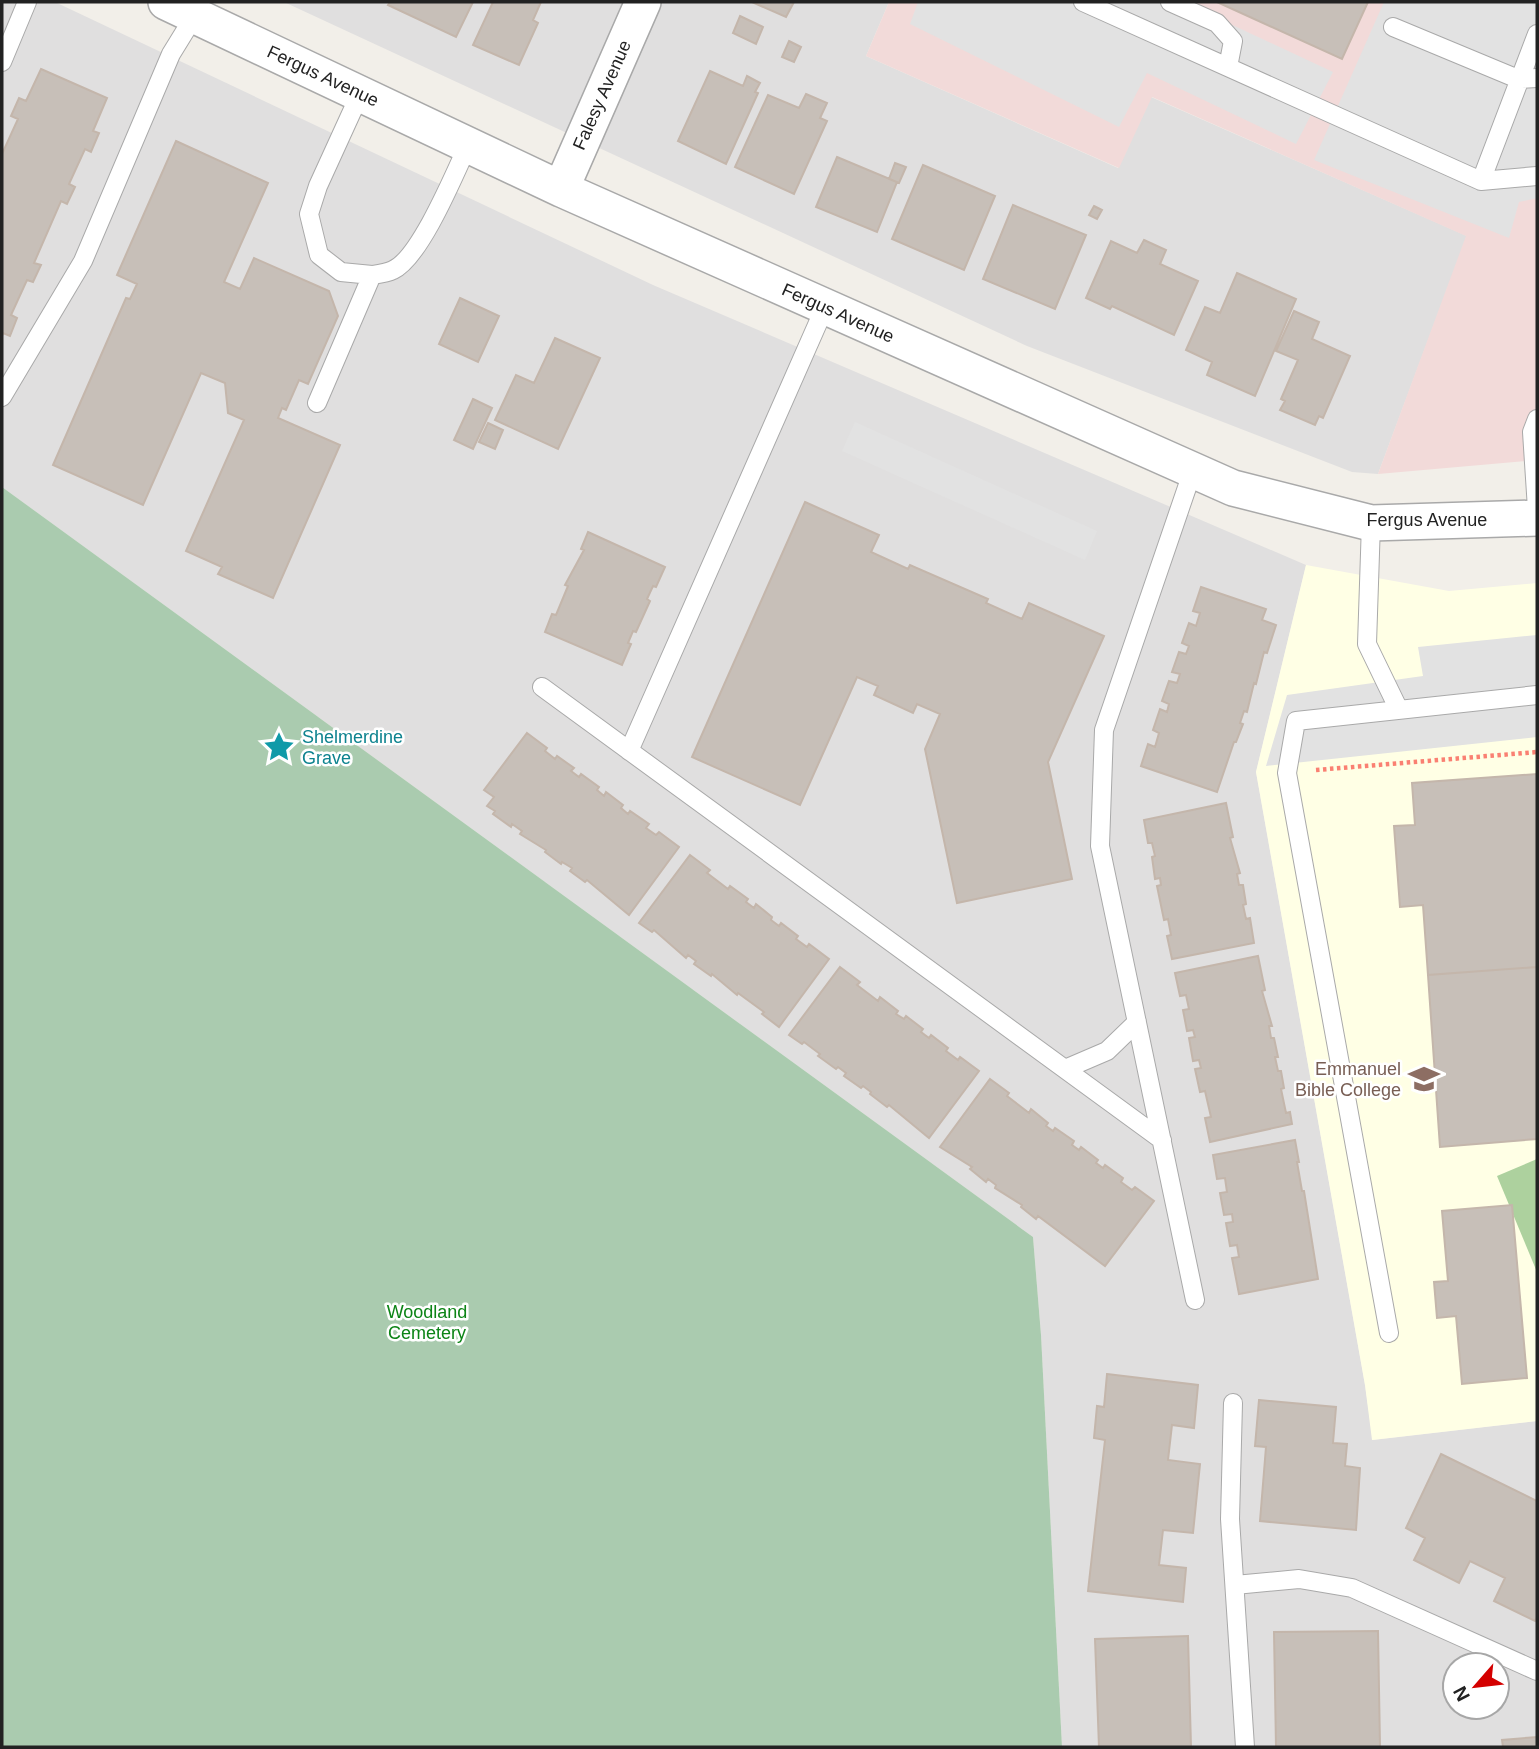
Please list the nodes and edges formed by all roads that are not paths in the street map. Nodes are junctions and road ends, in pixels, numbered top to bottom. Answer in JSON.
{"nodes":[{"id":1,"x":27,"y":2,"type":"edge"},
{"id":2,"x":643,"y":2,"type":"edge"},
{"id":3,"x":1083,"y":2,"type":"edge"},
{"id":4,"x":1170,"y":2,"type":"edge"},
{"id":5,"x":181,"y":9,"type":"edge"},
{"id":6,"x":1393,"y":27,"type":"dead end"},
{"id":7,"x":1537,"y":34,"type":"edge"},
{"id":8,"x":2,"y":62,"type":"edge"},
{"id":9,"x":1228,"y":67,"type":"junction"},
{"id":10,"x":1537,"y":78,"type":"edge"},
{"id":11,"x":1518,"y":79,"type":"junction"},
{"id":12,"x":360,"y":94,"type":"junction"},
{"id":13,"x":468,"y":145,"type":"junction"},
{"id":14,"x":1537,"y":176,"type":"edge"},
{"id":15,"x":1481,"y":181,"type":"junction"},
{"id":16,"x":561,"y":189,"type":"junction"},
{"id":17,"x":372,"y":275,"type":"junction"},
{"id":18,"x":824,"y":307,"type":"junction"},
{"id":19,"x":2,"y":397,"type":"edge"},
{"id":20,"x":317,"y":403,"type":"dead end"},
{"id":21,"x":1537,"y":419,"type":"edge"},
{"id":22,"x":1193,"y":470,"type":"junction"},
{"id":23,"x":1537,"y":509,"type":"edge"},
{"id":24,"x":1537,"y":517,"type":"edge"},
{"id":25,"x":1371,"y":523,"type":"junction"},
{"id":26,"x":542,"y":688,"type":"dead end"},
{"id":27,"x":1537,"y":695,"type":"edge"},
{"id":28,"x":1399,"y":710,"type":"junction"},
{"id":29,"x":629,"y":751,"type":"junction"},
{"id":30,"x":1137,"y":1022,"type":"junction"},
{"id":31,"x":1065,"y":1069,"type":"junction"},
{"id":32,"x":1162,"y":1140,"type":"junction"},
{"id":33,"x":1195,"y":1300,"type":"dead end"},
{"id":34,"x":1389,"y":1333,"type":"dead end"},
{"id":35,"x":1233,"y":1403,"type":"dead end"},
{"id":36,"x":1235,"y":1585,"type":"junction"},
{"id":37,"x":1537,"y":1671,"type":"edge"},
{"id":38,"x":1245,"y":1747,"type":"edge"}],
"edges":[{"from":1,"to":8,"type":"lane"},
{"from":2,"to":16,"type":"street","name":"Falesy Avenue"},
{"from":3,"to":9,"type":"lane"},
{"from":4,"to":9,"type":"lane"},
{"from":5,"to":12,"type":"street","name":"Fergus Avenue"},
{"from":5,"to":19,"type":"lane"},
{"from":6,"to":11,"type":"lane"},
{"from":7,"to":11,"type":"lane"},
{"from":9,"to":15,"type":"lane"},
{"from":10,"to":11,"type":"lane"},
{"from":11,"to":15,"type":"lane"},
{"from":12,"to":13,"type":"street","name":"Fergus Avenue"},
{"from":12,"to":17,"type":"lane"},
{"from":13,"to":16,"type":"street","name":"Fergus Avenue"},
{"from":13,"to":17,"type":"lane"},
{"from":14,"to":15,"type":"lane"},
{"from":16,"to":18,"type":"street","name":"Fergus Avenue"},
{"from":17,"to":20,"type":"lane"},
{"from":18,"to":22,"type":"street","name":"Fergus Avenue"},
{"from":18,"to":29,"type":"lane"},
{"from":21,"to":23,"type":"lane"},
{"from":22,"to":25,"type":"street","name":"Fergus Avenue"},
{"from":22,"to":30,"type":"lane"},
{"from":24,"to":25,"type":"street","name":"Fergus Avenue"},
{"from":25,"to":28,"type":"lane"},
{"from":26,"to":29,"type":"lane"},
{"from":27,"to":28,"type":"lane"},
{"from":28,"to":34,"type":"lane"},
{"from":29,"to":31,"type":"lane"},
{"from":30,"to":31,"type":"lane"},
{"from":30,"to":32,"type":"lane"},
{"from":31,"to":32,"type":"lane"},
{"from":32,"to":33,"type":"lane"},
{"from":35,"to":36,"type":"lane"},
{"from":36,"to":37,"type":"lane"},
{"from":36,"to":38,"type":"lane"}]}
